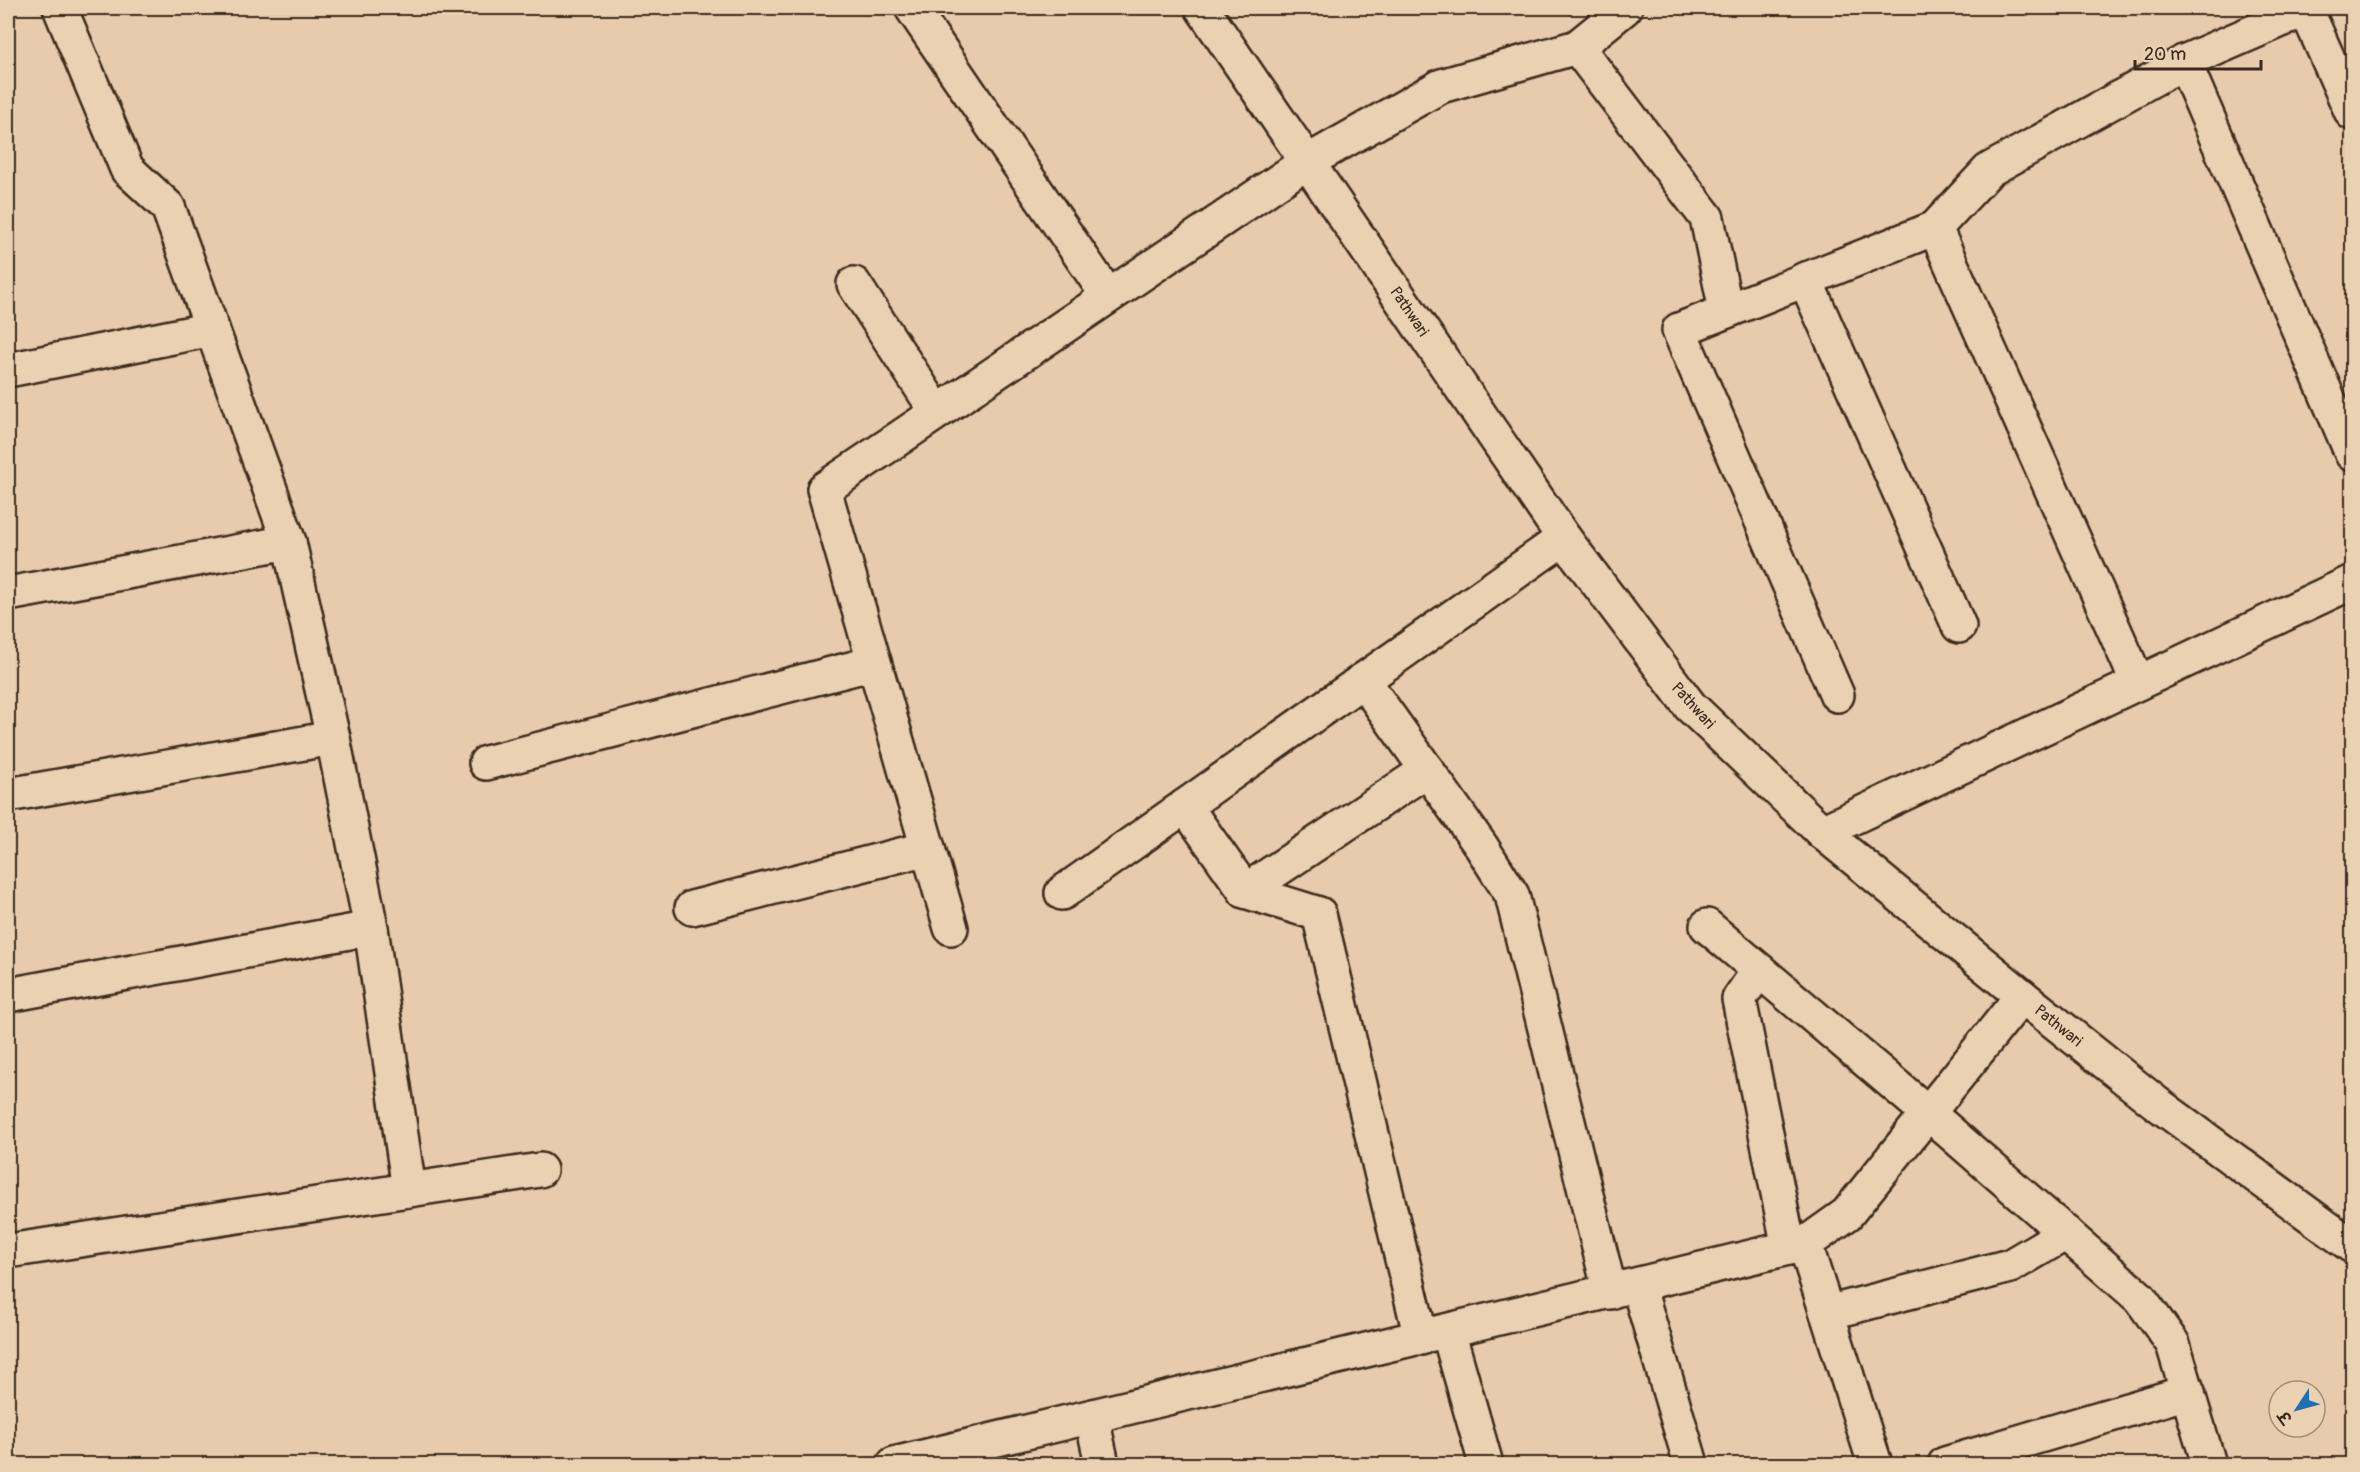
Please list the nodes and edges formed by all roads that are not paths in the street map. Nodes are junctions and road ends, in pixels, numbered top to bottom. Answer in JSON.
{"nodes":[{"id":1,"x":60,"y":8,"type":"edge"},
{"id":2,"x":912,"y":8,"type":"edge"},
{"id":3,"x":1204,"y":8,"type":"edge"},
{"id":4,"x":1625,"y":8,"type":"edge"},
{"id":5,"x":2307,"y":8,"type":"edge"},
{"id":6,"x":1577,"y":47,"type":"junction"},
{"id":7,"x":2184,"y":62,"type":"junction"},
{"id":8,"x":2352,"y":113,"type":"edge"},
{"id":9,"x":1307,"y":162,"type":"junction"},
{"id":10,"x":1935,"y":228,"type":"junction"},
{"id":11,"x":1805,"y":279,"type":"junction"},
{"id":12,"x":854,"y":284,"type":"dead end"},
{"id":13,"x":1108,"y":296,"type":"junction"},
{"id":14,"x":1726,"y":311,"type":"junction"},
{"id":15,"x":212,"y":329,"type":"junction"},
{"id":16,"x":8,"y":370,"type":"edge"},
{"id":17,"x":937,"y":412,"type":"junction"},
{"id":18,"x":2352,"y":454,"type":"edge"},
{"id":19,"x":1564,"y":538,"type":"junction"},
{"id":20,"x":289,"y":542,"type":"junction"},
{"id":21,"x":2352,"y":582,"type":"edge"},
{"id":22,"x":8,"y":594,"type":"edge"},
{"id":23,"x":1959,"y":626,"type":"dead end"},
{"id":24,"x":874,"y":663,"type":"junction"},
{"id":25,"x":1363,"y":680,"type":"junction"},
{"id":26,"x":2138,"y":683,"type":"junction"},
{"id":27,"x":1837,"y":695,"type":"dead end"},
{"id":28,"x":333,"y":738,"type":"junction"},
{"id":29,"x":486,"y":763,"type":"dead end"},
{"id":30,"x":1427,"y":770,"type":"junction"},
{"id":31,"x":8,"y":795,"type":"edge"},
{"id":32,"x":1185,"y":806,"type":"junction"},
{"id":33,"x":1822,"y":832,"type":"junction"},
{"id":34,"x":928,"y":848,"type":"junction"},
{"id":35,"x":1245,"y":891,"type":"junction"},
{"id":36,"x":1062,"y":893,"type":"dead end"},
{"id":37,"x":692,"y":908,"type":"dead end"},
{"id":38,"x":1707,"y":926,"type":"dead end"},
{"id":39,"x":951,"y":927,"type":"dead end"},
{"id":40,"x":371,"y":928,"type":"junction"},
{"id":41,"x":1759,"y":970,"type":"junction"},
{"id":42,"x":8,"y":995,"type":"edge"},
{"id":43,"x":2022,"y":996,"type":"junction"},
{"id":44,"x":1928,"y":1113,"type":"junction"},
{"id":45,"x":540,"y":1170,"type":"dead end"},
{"id":46,"x":409,"y":1190,"type":"junction"},
{"id":47,"x":2066,"y":1233,"type":"junction"},
{"id":48,"x":1797,"y":1246,"type":"junction"},
{"id":49,"x":2352,"y":1246,"type":"edge"},
{"id":50,"x":8,"y":1251,"type":"edge"},
{"id":51,"x":1624,"y":1288,"type":"junction"},
{"id":52,"x":1827,"y":1313,"type":"junction"},
{"id":53,"x":1435,"y":1335,"type":"junction"},
{"id":54,"x":2188,"y":1392,"type":"junction"},
{"id":55,"x":1092,"y":1418,"type":"junction"},
{"id":56,"x":894,"y":1464,"type":"edge"},
{"id":57,"x":1102,"y":1464,"type":"edge"},
{"id":58,"x":1486,"y":1464,"type":"edge"},
{"id":59,"x":1691,"y":1464,"type":"edge"},
{"id":60,"x":1875,"y":1464,"type":"edge"},
{"id":61,"x":1945,"y":1464,"type":"edge"},
{"id":62,"x":2209,"y":1464,"type":"edge"}],
"edges":[{"from":1,"to":15,"type":"street"},
{"from":2,"to":13,"type":"street"},
{"from":3,"to":9,"type":"street","name":"Pathwari"},
{"from":4,"to":6,"type":"street"},
{"from":5,"to":7,"type":"street"},
{"from":5,"to":8,"type":"street"},
{"from":6,"to":9,"type":"street"},
{"from":6,"to":14,"type":"street"},
{"from":7,"to":10,"type":"street"},
{"from":7,"to":18,"type":"street"},
{"from":9,"to":13,"type":"street"},
{"from":9,"to":19,"type":"street","name":"Pathwari"},
{"from":10,"to":11,"type":"street"},
{"from":10,"to":26,"type":"street"},
{"from":11,"to":14,"type":"street"},
{"from":11,"to":23,"type":"street"},
{"from":12,"to":17,"type":"street"},
{"from":13,"to":17,"type":"street"},
{"from":14,"to":27,"type":"street"},
{"from":15,"to":16,"type":"street"},
{"from":15,"to":20,"type":"street"},
{"from":17,"to":24,"type":"street"},
{"from":19,"to":25,"type":"street"},
{"from":19,"to":33,"type":"street","name":"Pathwari"},
{"from":20,"to":22,"type":"street"},
{"from":20,"to":28,"type":"street"},
{"from":21,"to":26,"type":"street"},
{"from":24,"to":29,"type":"street"},
{"from":24,"to":34,"type":"street"},
{"from":25,"to":30,"type":"street"},
{"from":25,"to":32,"type":"street"},
{"from":26,"to":33,"type":"street"},
{"from":28,"to":31,"type":"street"},
{"from":28,"to":40,"type":"street"},
{"from":30,"to":35,"type":"street"},
{"from":30,"to":51,"type":"street"},
{"from":32,"to":35,"type":"street"},
{"from":32,"to":36,"type":"street"},
{"from":33,"to":43,"type":"street","name":"Pathwari"},
{"from":34,"to":37,"type":"street"},
{"from":34,"to":39,"type":"street"},
{"from":35,"to":53,"type":"street"},
{"from":38,"to":41,"type":"street"},
{"from":40,"to":42,"type":"street"},
{"from":40,"to":46,"type":"street"},
{"from":41,"to":44,"type":"street"},
{"from":41,"to":48,"type":"street"},
{"from":43,"to":44,"type":"street"},
{"from":43,"to":49,"type":"street","name":"Pathwari"},
{"from":44,"to":47,"type":"street"},
{"from":44,"to":48,"type":"street"},
{"from":45,"to":46,"type":"street"},
{"from":46,"to":50,"type":"street"},
{"from":47,"to":52,"type":"street"},
{"from":47,"to":54,"type":"street"},
{"from":48,"to":51,"type":"street"},
{"from":48,"to":52,"type":"street"},
{"from":51,"to":53,"type":"street"},
{"from":51,"to":59,"type":"street"},
{"from":52,"to":60,"type":"street"},
{"from":53,"to":55,"type":"street"},
{"from":53,"to":58,"type":"street"},
{"from":54,"to":61,"type":"street"},
{"from":54,"to":62,"type":"street"},
{"from":55,"to":56,"type":"street"},
{"from":55,"to":57,"type":"street"}]}
